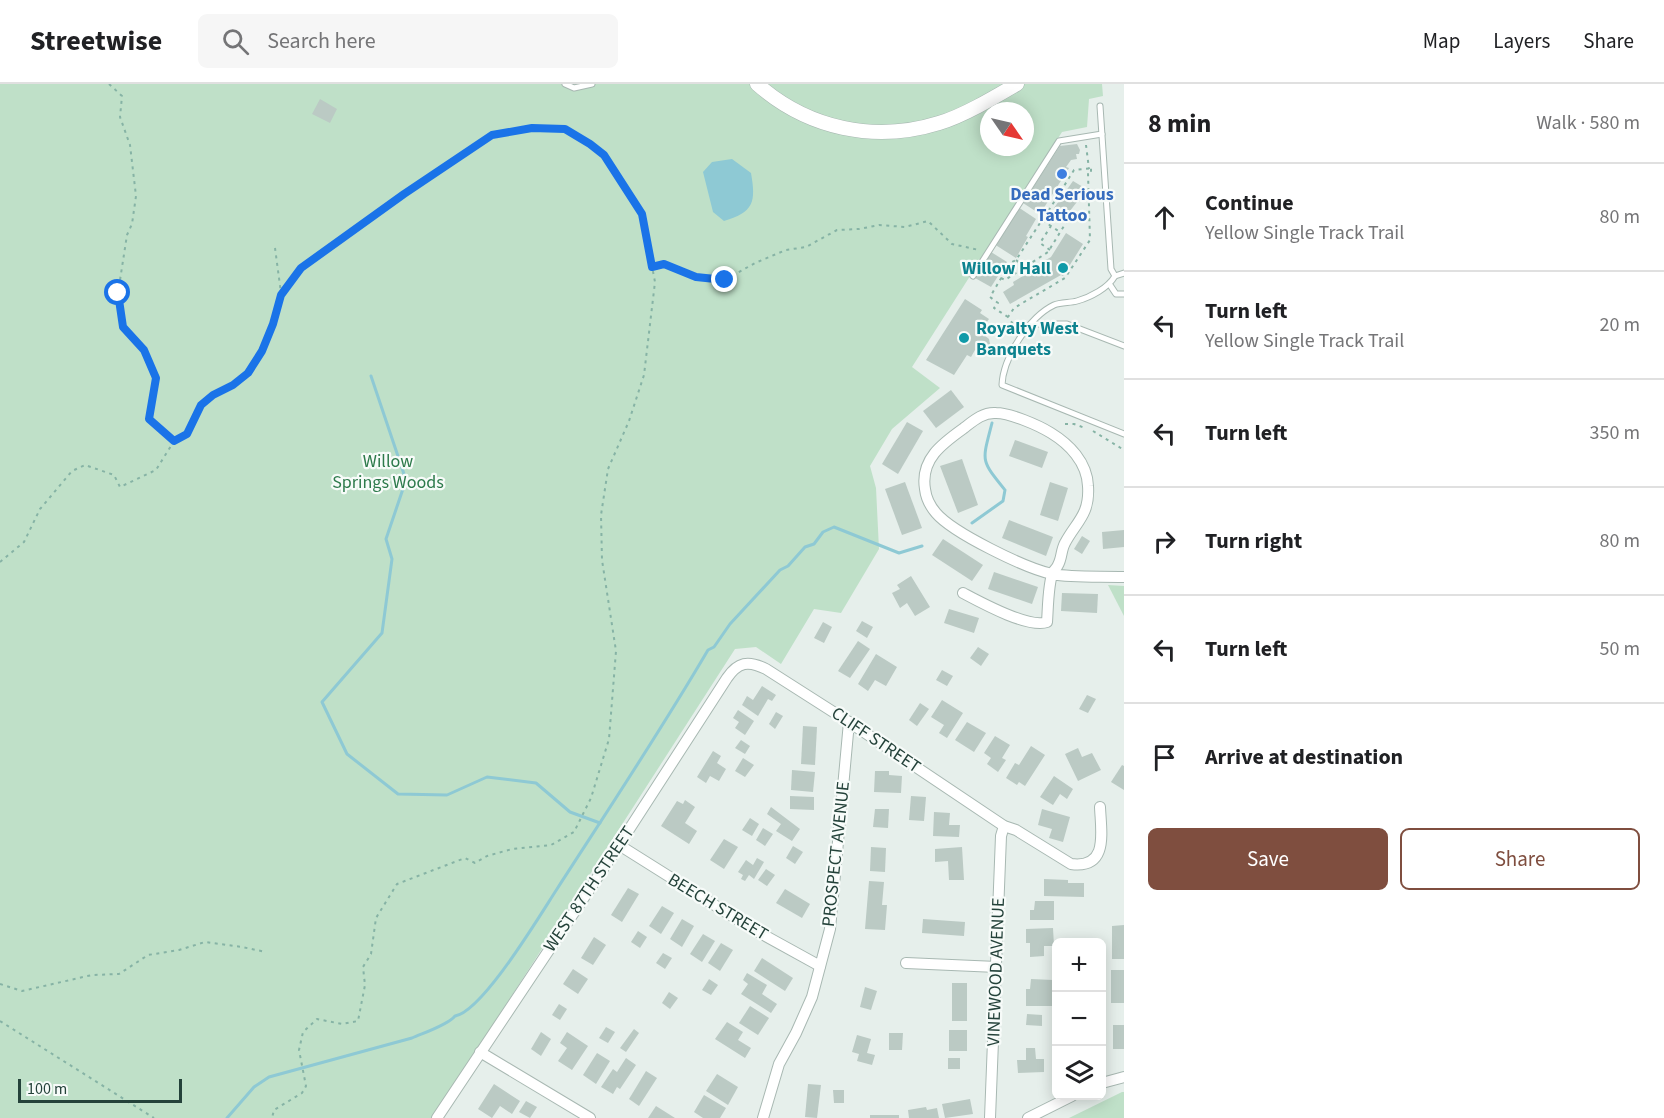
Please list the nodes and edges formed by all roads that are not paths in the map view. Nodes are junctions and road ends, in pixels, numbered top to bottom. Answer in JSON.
{"nodes":[{"id":1,"x":565,"y":84,"type":"edge"},
{"id":2,"x":592,"y":84,"type":"edge"},
{"id":3,"x":757,"y":84,"type":"edge"},
{"id":4,"x":1017,"y":84,"type":"edge"},
{"id":5,"x":1100,"y":106,"type":"dead end"},
{"id":6,"x":1102,"y":134,"type":"junction"},
{"id":7,"x":1124,"y":273,"type":"edge"},
{"id":8,"x":973,"y":276,"type":"dead end"},
{"id":9,"x":1115,"y":276,"type":"junction"},
{"id":10,"x":1110,"y":285,"type":"junction"},
{"id":11,"x":1124,"y":294,"type":"edge"},
{"id":12,"x":1031,"y":324,"type":"junction"},
{"id":13,"x":1124,"y":346,"type":"edge"},
{"id":14,"x":1124,"y":434,"type":"edge"},
{"id":15,"x":1052,"y":574,"type":"junction"},
{"id":16,"x":1124,"y":577,"type":"edge"},
{"id":17,"x":963,"y":593,"type":"dead end"},
{"id":18,"x":744,"y":663,"type":"joint"},
{"id":19,"x":849,"y":722,"type":"junction"},
{"id":20,"x":1100,"y":807,"type":"dead end"},
{"id":21,"x":1004,"y":826,"type":"junction"},
{"id":22,"x":619,"y":845,"type":"junction"},
{"id":23,"x":906,"y":963,"type":"dead end"},
{"id":24,"x":820,"y":966,"type":"junction"},
{"id":25,"x":997,"y":967,"type":"junction"},
{"id":26,"x":480,"y":1052,"type":"junction"},
{"id":27,"x":1124,"y":1077,"type":"edge"},
{"id":28,"x":1106,"y":1082,"type":"edge"},
{"id":29,"x":1062,"y":1100,"type":"edge"},
{"id":30,"x":437,"y":1118,"type":"edge"},
{"id":31,"x":590,"y":1118,"type":"edge"},
{"id":32,"x":763,"y":1118,"type":"edge"},
{"id":33,"x":990,"y":1118,"type":"edge"},
{"id":34,"x":1028,"y":1118,"type":"edge"}],
"edges":[{"from":1,"to":2,"type":"lane"},
{"from":3,"to":4,"type":"street"},
{"from":5,"to":6,"type":"lane"},
{"from":6,"to":8,"type":"lane"},
{"from":6,"to":9,"type":"lane"},
{"from":7,"to":9,"type":"lane"},
{"from":9,"to":10,"type":"lane"},
{"from":10,"to":11,"type":"lane"},
{"from":10,"to":12,"type":"lane"},
{"from":12,"to":13,"type":"lane"},
{"from":12,"to":14,"type":"lane"},
{"from":15,"to":15,"type":"street"},
{"from":15,"to":16,"type":"street"},
{"from":15,"to":17,"type":"street"},
{"from":18,"to":19,"type":"street","name":"CLIFF STREET"},
{"from":18,"to":22,"type":"street","name":"WEST 87TH STREET"},
{"from":19,"to":21,"type":"street","name":"CLIFF STREET"},
{"from":19,"to":24,"type":"street","name":"PROSPECT AVENUE"},
{"from":20,"to":21,"type":"street","name":"CLIFF STREET"},
{"from":21,"to":25,"type":"street","name":"VINEWOOD AVENUE"},
{"from":22,"to":24,"type":"street","name":"BEECH STREET"},
{"from":22,"to":26,"type":"street","name":"WEST 87TH STREET"},
{"from":23,"to":25,"type":"street"},
{"from":24,"to":32,"type":"street","name":"PROSPECT AVENUE"},
{"from":25,"to":33,"type":"street","name":"VINEWOOD AVENUE"},
{"from":26,"to":30,"type":"street","name":"WEST 87TH STREET"},
{"from":26,"to":31,"type":"street"},
{"from":27,"to":28,"type":"street"},
{"from":29,"to":34,"type":"street"}]}
